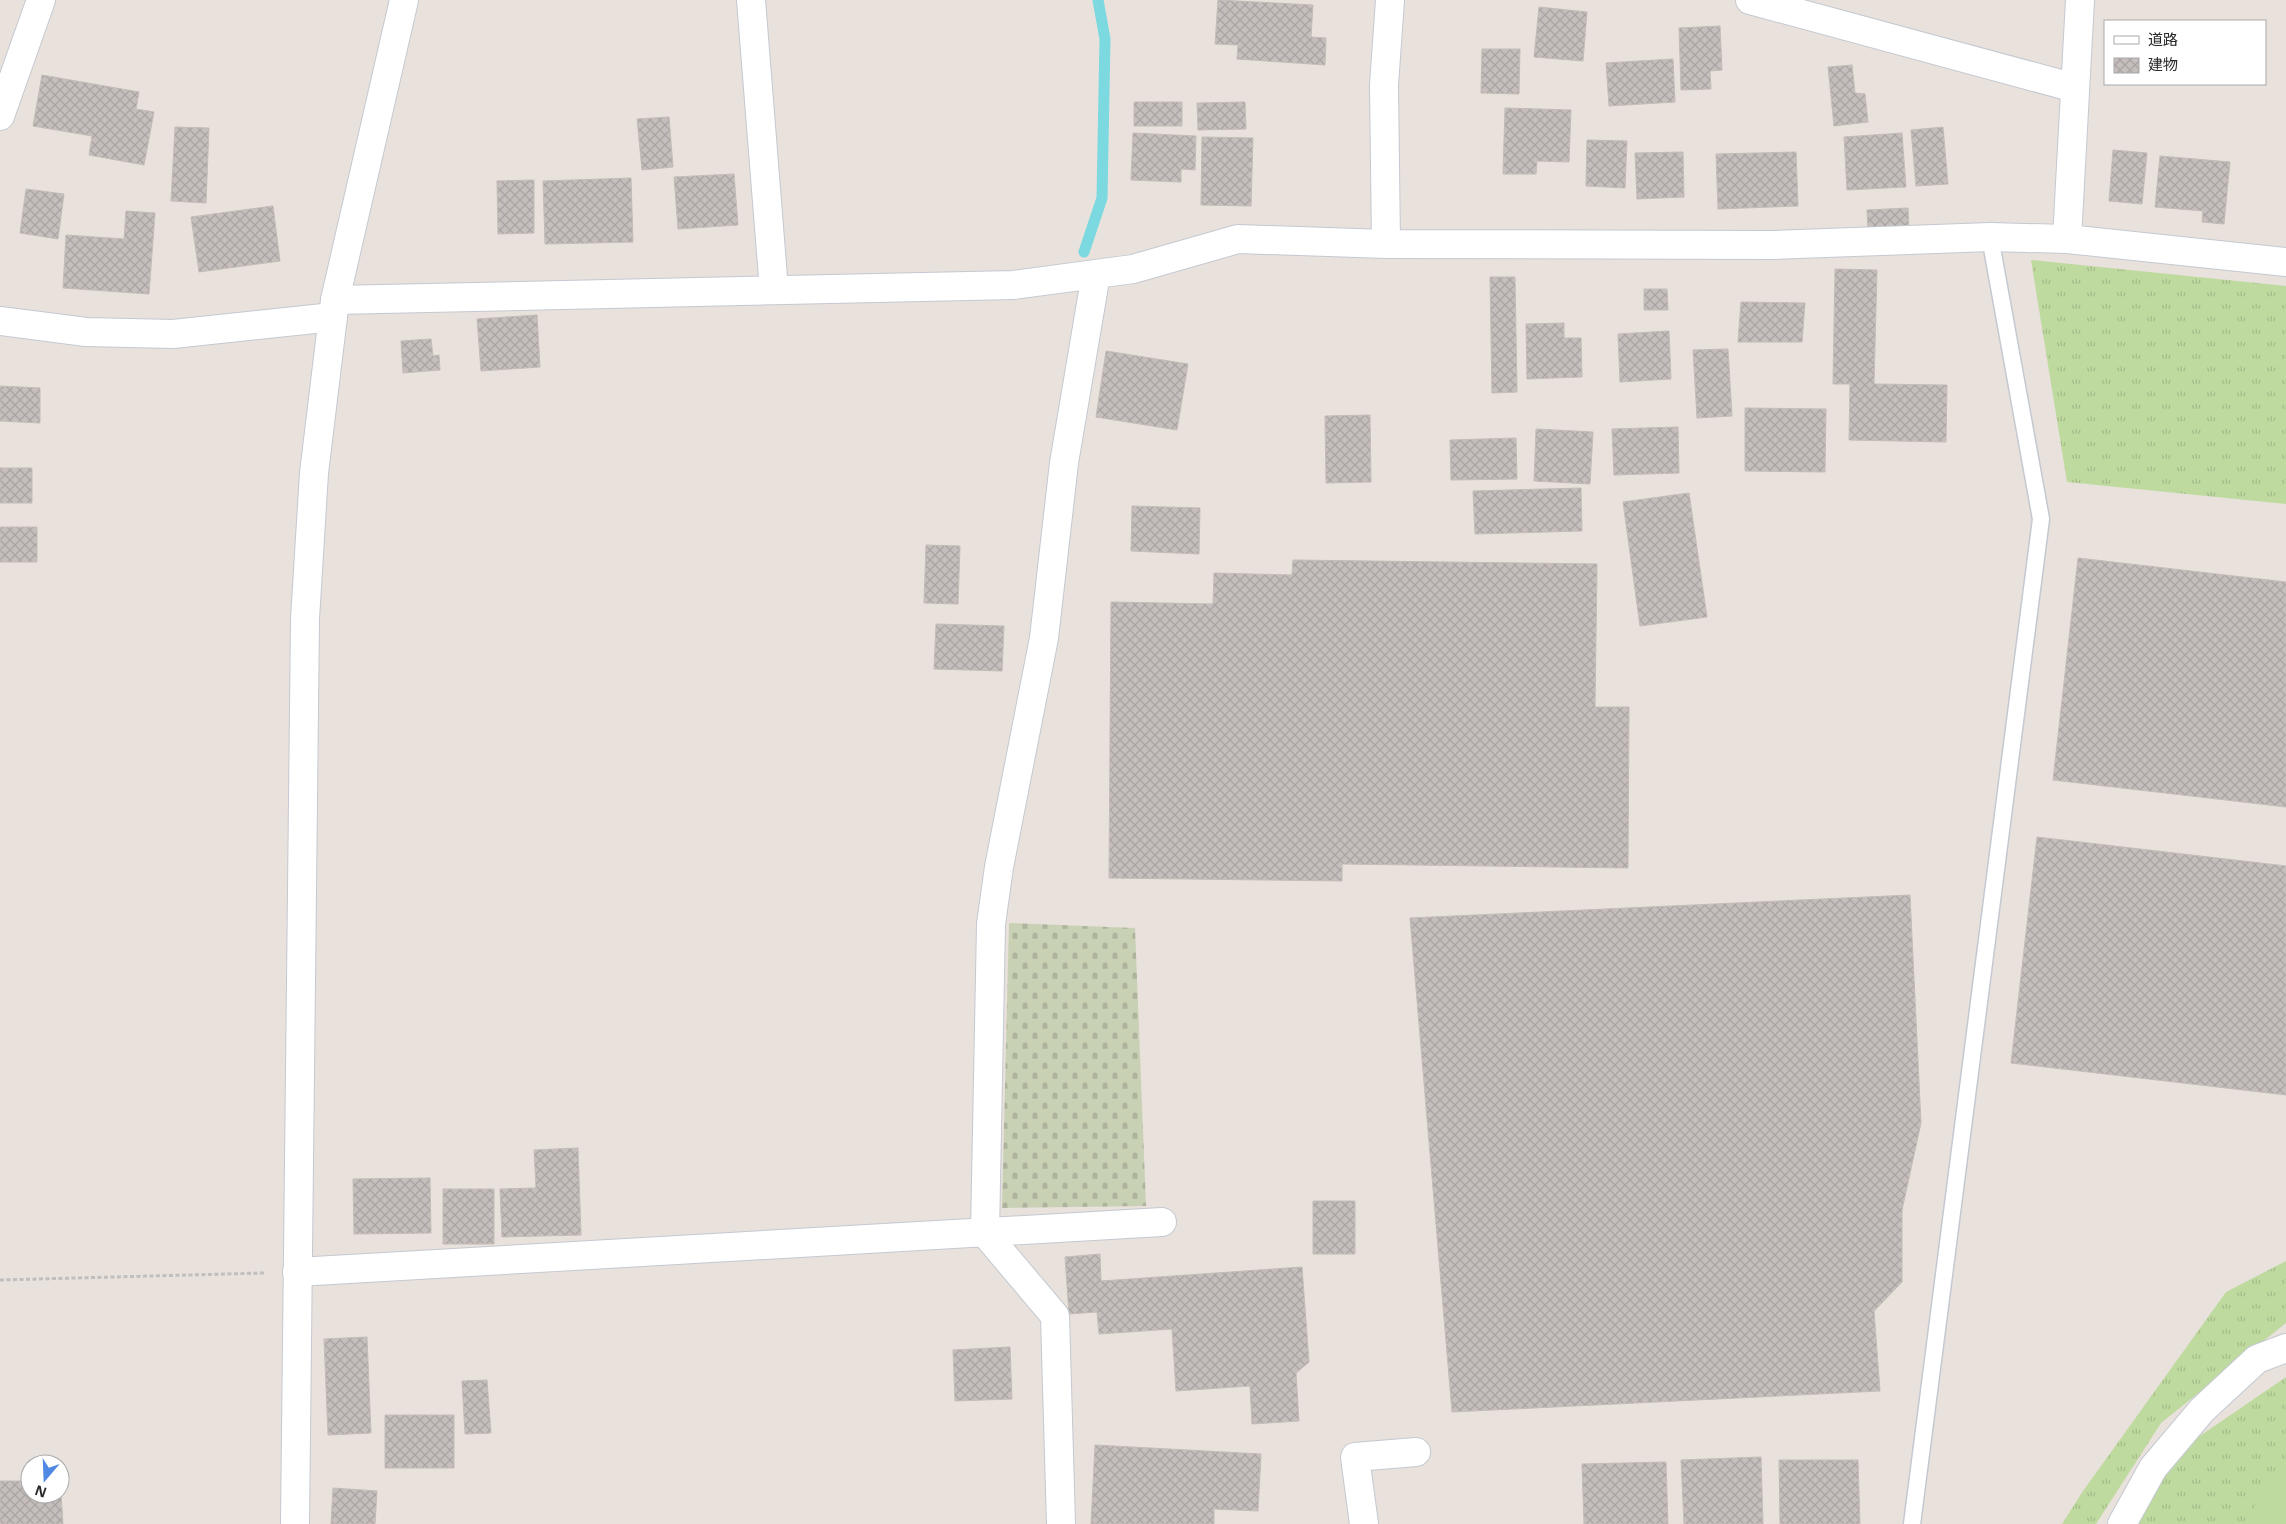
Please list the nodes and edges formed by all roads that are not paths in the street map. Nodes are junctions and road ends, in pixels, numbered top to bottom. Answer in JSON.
{"nodes":[{"id":1,"x":41,"y":0,"type":"edge"},
{"id":2,"x":404,"y":0,"type":"edge"},
{"id":3,"x":751,"y":0,"type":"edge"},
{"id":4,"x":1390,"y":0,"type":"edge"},
{"id":5,"x":1750,"y":0,"type":"edge"},
{"id":6,"x":2080,"y":0,"type":"edge"},
{"id":7,"x":2075,"y":88,"type":"junction"},
{"id":8,"x":0,"y":116,"type":"edge"},
{"id":9,"x":1990,"y":238,"type":"junction"},
{"id":10,"x":2067,"y":239,"type":"junction"},
{"id":11,"x":1386,"y":244,"type":"junction"},
{"id":12,"x":2286,"y":262,"type":"edge"},
{"id":13,"x":1096,"y":274,"type":"junction"},
{"id":14,"x":774,"y":290,"type":"junction"},
{"id":15,"x":334,"y":308,"type":"junction"},
{"id":16,"x":0,"y":321,"type":"edge"},
{"id":17,"x":1162,"y":1222,"type":"dead end"},
{"id":18,"x":985,"y":1233,"type":"junction"},
{"id":19,"x":297,"y":1272,"type":"junction"},
{"id":20,"x":2286,"y":1348,"type":"edge"},
{"id":21,"x":1416,"y":1452,"type":"dead end"},
{"id":22,"x":295,"y":1524,"type":"edge"},
{"id":23,"x":1061,"y":1524,"type":"edge"},
{"id":24,"x":1364,"y":1524,"type":"edge"},
{"id":25,"x":1912,"y":1524,"type":"edge"},
{"id":26,"x":2122,"y":1524,"type":"edge"}],
"edges":[{"from":1,"to":8,"type":"street"},
{"from":2,"to":15,"type":"street"},
{"from":3,"to":14,"type":"street"},
{"from":4,"to":11,"type":"street"},
{"from":5,"to":7,"type":"street"},
{"from":6,"to":7,"type":"street"},
{"from":7,"to":10,"type":"street"},
{"from":9,"to":10,"type":"street"},
{"from":9,"to":11,"type":"street"},
{"from":9,"to":25,"type":"lane"},
{"from":10,"to":12,"type":"street"},
{"from":11,"to":13,"type":"street"},
{"from":13,"to":14,"type":"street"},
{"from":13,"to":18,"type":"street"},
{"from":14,"to":15,"type":"street"},
{"from":15,"to":16,"type":"street"},
{"from":15,"to":19,"type":"street"},
{"from":17,"to":18,"type":"street"},
{"from":18,"to":19,"type":"street"},
{"from":18,"to":23,"type":"street"},
{"from":19,"to":22,"type":"street"},
{"from":20,"to":26,"type":"street"},
{"from":21,"to":24,"type":"street"}]}
